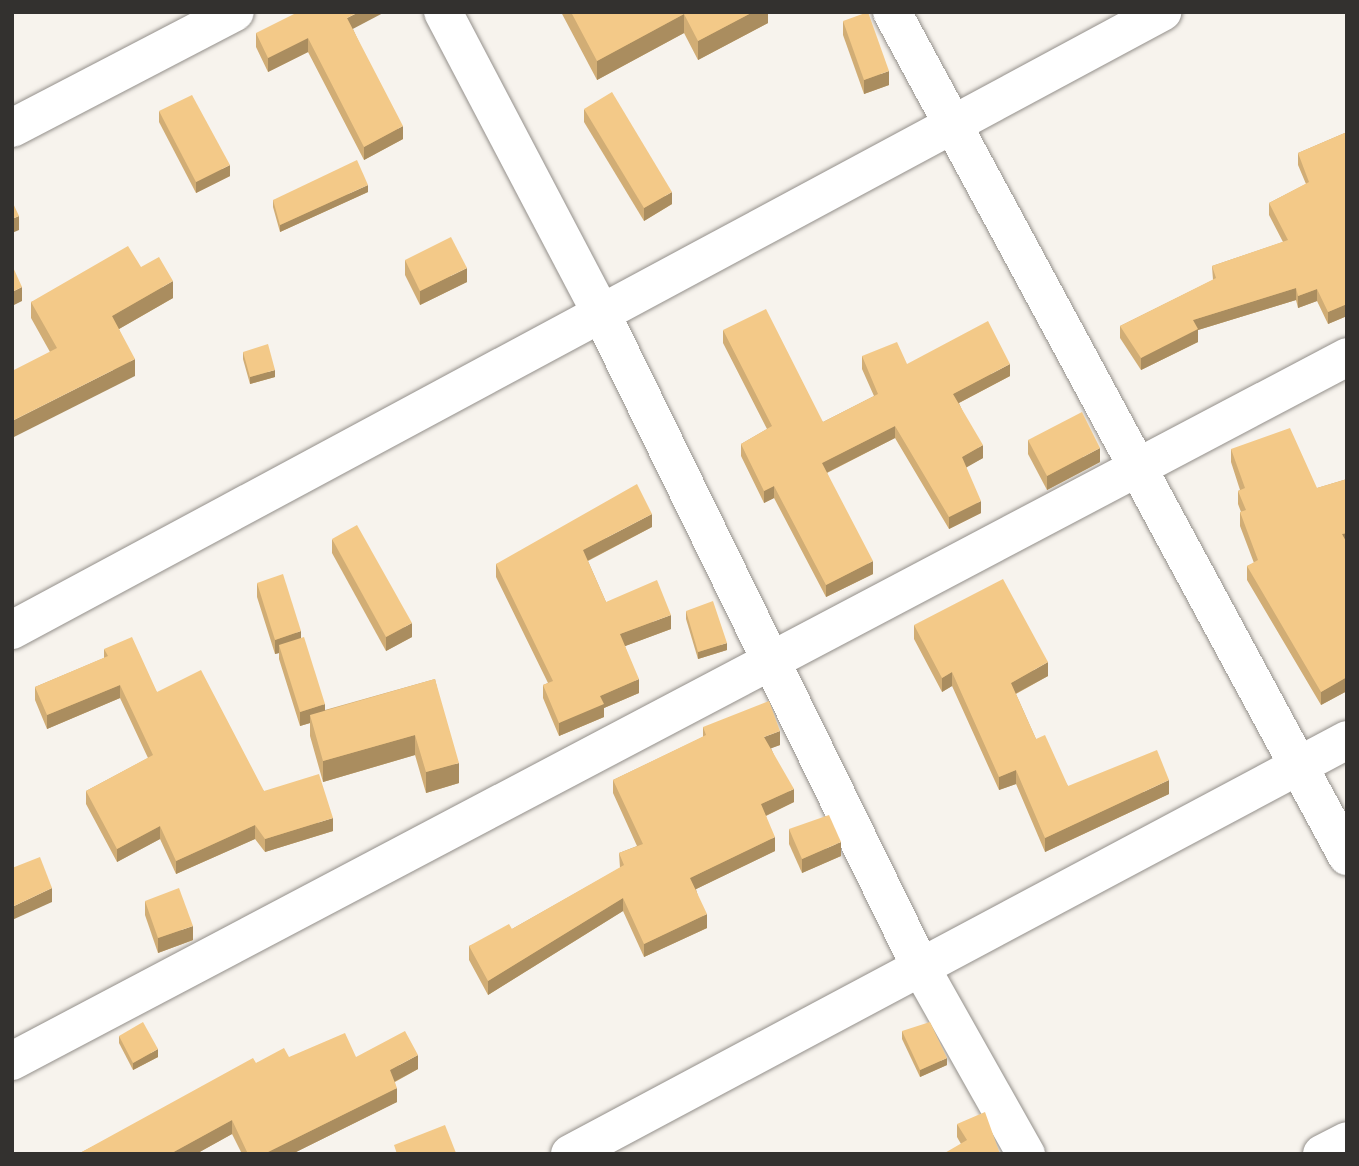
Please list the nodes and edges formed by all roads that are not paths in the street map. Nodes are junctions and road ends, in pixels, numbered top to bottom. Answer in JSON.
{"nodes":[{"id":1,"x":235,"y":12,"type":"edge"},
{"id":2,"x":443,"y":12,"type":"edge"},
{"id":3,"x":892,"y":12,"type":"edge"},
{"id":4,"x":1162,"y":12,"type":"edge"},
{"id":5,"x":951,"y":124,"type":"junction"},
{"id":6,"x":12,"y":128,"type":"edge"},
{"id":7,"x":601,"y":315,"type":"junction"},
{"id":8,"x":1347,"y":357,"type":"edge"},
{"id":9,"x":1133,"y":469,"type":"junction"},
{"id":10,"x":12,"y":630,"type":"edge"},
{"id":11,"x":769,"y":662,"type":"junction"},
{"id":12,"x":1347,"y":740,"type":"edge"},
{"id":13,"x":1302,"y":764,"type":"junction"},
{"id":14,"x":1347,"y":856,"type":"edge"},
{"id":15,"x":921,"y":968,"type":"junction"},
{"id":16,"x":12,"y":1060,"type":"edge"},
{"id":17,"x":1347,"y":1141,"type":"edge"},
{"id":18,"x":570,"y":1154,"type":"edge"},
{"id":19,"x":1026,"y":1154,"type":"edge"},
{"id":20,"x":1322,"y":1154,"type":"edge"}],
"edges":[{"from":1,"to":6,"type":"street"},
{"from":2,"to":7,"type":"street"},
{"from":3,"to":5,"type":"street"},
{"from":4,"to":5,"type":"street"},
{"from":5,"to":7,"type":"street"},
{"from":5,"to":9,"type":"street"},
{"from":7,"to":10,"type":"street"},
{"from":7,"to":11,"type":"street"},
{"from":8,"to":9,"type":"street"},
{"from":9,"to":11,"type":"street"},
{"from":9,"to":13,"type":"street"},
{"from":11,"to":15,"type":"street"},
{"from":11,"to":16,"type":"street"},
{"from":12,"to":13,"type":"street"},
{"from":13,"to":14,"type":"street"},
{"from":13,"to":15,"type":"street"},
{"from":15,"to":18,"type":"street"},
{"from":15,"to":19,"type":"street"},
{"from":17,"to":20,"type":"street"}]}
